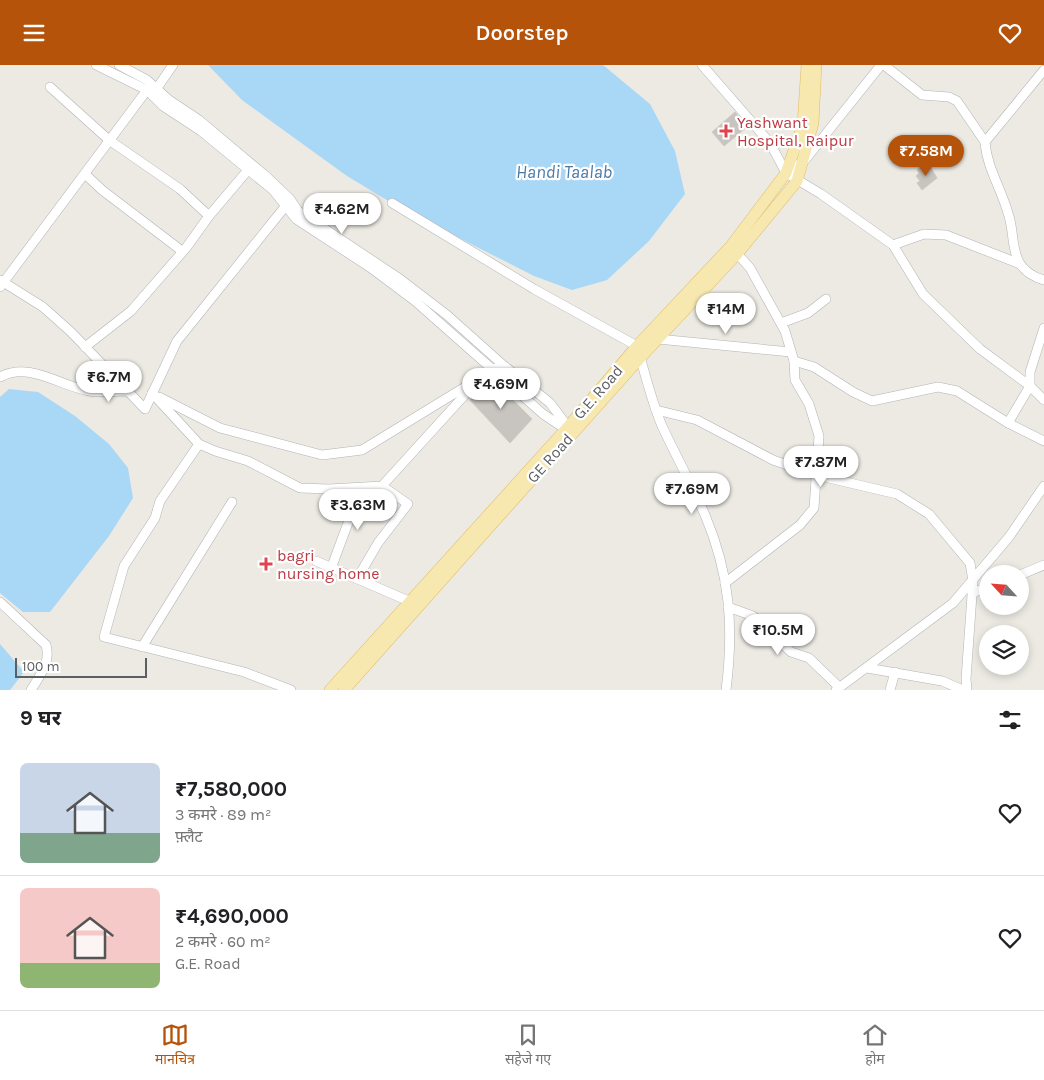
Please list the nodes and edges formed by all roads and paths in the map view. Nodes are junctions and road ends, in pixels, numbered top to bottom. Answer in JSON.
{"nodes":[{"id":1,"x":96,"y":65,"type":"edge"},
{"id":2,"x":120,"y":65,"type":"edge"},
{"id":3,"x":173,"y":65,"type":"edge"},
{"id":4,"x":702,"y":65,"type":"edge"},
{"id":5,"x":807,"y":65,"type":"edge"},
{"id":6,"x":816,"y":65,"type":"edge"},
{"id":7,"x":883,"y":65,"type":"edge"},
{"id":8,"x":1044,"y":70,"type":"edge"},
{"id":9,"x":50,"y":87,"type":"dead end"},
{"id":10,"x":157,"y":88,"type":"junction"},
{"id":11,"x":147,"y":90,"type":"junction"},
{"id":12,"x":109,"y":140,"type":"junction"},
{"id":13,"x":985,"y":142,"type":"junction"},
{"id":14,"x":805,"y":160,"type":"junction"},
{"id":15,"x":248,"y":170,"type":"junction"},
{"id":16,"x":786,"y":173,"type":"junction"},
{"id":17,"x":85,"y":174,"type":"junction"},
{"id":18,"x":797,"y":181,"type":"junction"},
{"id":19,"x":288,"y":203,"type":"junction"},
{"id":20,"x":392,"y":203,"type":"dead end"},
{"id":21,"x":209,"y":216,"type":"junction"},
{"id":22,"x":893,"y":245,"type":"junction"},
{"id":23,"x":734,"y":250,"type":"junction"},
{"id":24,"x":182,"y":251,"type":"junction"},
{"id":25,"x":1020,"y":264,"type":"junction"},
{"id":26,"x":1044,"y":280,"type":"edge"},
{"id":27,"x":1,"y":283,"type":"edge"},
{"id":28,"x":826,"y":299,"type":"dead end"},
{"id":29,"x":781,"y":323,"type":"junction"},
{"id":30,"x":1044,"y":328,"type":"edge"},
{"id":31,"x":658,"y":339,"type":"junction"},
{"id":32,"x":85,"y":347,"type":"junction"},
{"id":33,"x":638,"y":352,"type":"junction"},
{"id":34,"x":792,"y":356,"type":"junction"},
{"id":35,"x":503,"y":365,"type":"junction"},
{"id":36,"x":492,"y":370,"type":"junction"},
{"id":37,"x":0,"y":377,"type":"edge"},
{"id":38,"x":479,"y":379,"type":"junction"},
{"id":39,"x":1030,"y":386,"type":"junction"},
{"id":40,"x":128,"y":391,"type":"junction"},
{"id":41,"x":152,"y":393,"type":"junction"},
{"id":42,"x":1044,"y":400,"type":"edge"},
{"id":43,"x":656,"y":409,"type":"junction"},
{"id":44,"x":1008,"y":423,"type":"junction"},
{"id":45,"x":569,"y":430,"type":"junction"},
{"id":46,"x":1044,"y":441,"type":"edge"},
{"id":47,"x":199,"y":444,"type":"junction"},
{"id":48,"x":816,"y":475,"type":"junction"},
{"id":49,"x":382,"y":486,"type":"junction"},
{"id":50,"x":1044,"y":486,"type":"edge"},
{"id":51,"x":361,"y":487,"type":"junction"},
{"id":52,"x":232,"y":502,"type":"dead end"},
{"id":53,"x":316,"y":561,"type":"dead end"},
{"id":54,"x":1044,"y":565,"type":"edge"},
{"id":55,"x":332,"y":566,"type":"junction"},
{"id":56,"x":1029,"y":571,"type":"edge"},
{"id":57,"x":357,"y":579,"type":"junction"},
{"id":58,"x":973,"y":581,"type":"junction"},
{"id":59,"x":725,"y":583,"type":"junction"},
{"id":60,"x":979,"y":590,"type":"edge"},
{"id":61,"x":972,"y":593,"type":"junction"},
{"id":62,"x":0,"y":602,"type":"edge"},
{"id":63,"x":411,"y":602,"type":"junction"},
{"id":64,"x":728,"y":607,"type":"junction"},
{"id":65,"x":142,"y":647,"type":"junction"},
{"id":66,"x":866,"y":668,"type":"junction"},
{"id":67,"x":895,"y":672,"type":"junction"},
{"id":68,"x":838,"y":689,"type":"edge"},
{"id":69,"x":30,"y":690,"type":"edge"},
{"id":70,"x":290,"y":690,"type":"edge"},
{"id":71,"x":330,"y":690,"type":"edge"},
{"id":72,"x":344,"y":690,"type":"edge"},
{"id":73,"x":726,"y":690,"type":"edge"},
{"id":74,"x":890,"y":690,"type":"edge"},
{"id":75,"x":965,"y":690,"type":"edge"}],
"edges":[{"from":1,"to":11,"type":"street"},
{"from":2,"to":10,"type":"street"},
{"from":3,"to":10,"type":"street"},
{"from":4,"to":16,"type":"street"},
{"from":5,"to":16,"type":"main road"},
{"from":6,"to":14,"type":"main road","name":"GE Road"},
{"from":7,"to":13,"type":"street"},
{"from":7,"to":14,"type":"street"},
{"from":8,"to":13,"type":"street"},
{"from":9,"to":12,"type":"street"},
{"from":10,"to":11,"type":"street"},
{"from":10,"to":19,"type":"street"},
{"from":11,"to":12,"type":"street"},
{"from":11,"to":15,"type":"street"},
{"from":12,"to":17,"type":"street"},
{"from":12,"to":21,"type":"street"},
{"from":13,"to":25,"type":"street"},
{"from":14,"to":16,"type":"street"},
{"from":14,"to":18,"type":"main road","name":"GE Road"},
{"from":15,"to":19,"type":"street"},
{"from":15,"to":21,"type":"street"},
{"from":16,"to":18,"type":"street"},
{"from":16,"to":23,"type":"main road"},
{"from":17,"to":24,"type":"street"},
{"from":17,"to":27,"type":"street"},
{"from":18,"to":22,"type":"street"},
{"from":18,"to":23,"type":"main road","name":"GE Road"},
{"from":19,"to":35,"type":"street"},
{"from":19,"to":36,"type":"street"},
{"from":19,"to":41,"type":"street"},
{"from":20,"to":33,"type":"street"},
{"from":21,"to":24,"type":"street"},
{"from":22,"to":25,"type":"street"},
{"from":22,"to":39,"type":"street"},
{"from":23,"to":29,"type":"street"},
{"from":23,"to":31,"type":"main road","name":"GE Road"},
{"from":23,"to":33,"type":"main road"},
{"from":24,"to":32,"type":"street"},
{"from":25,"to":26,"type":"street"},
{"from":27,"to":32,"type":"street"},
{"from":28,"to":29,"type":"street"},
{"from":29,"to":34,"type":"street"},
{"from":30,"to":39,"type":"street"},
{"from":31,"to":33,"type":"main road","name":"GE Road"},
{"from":31,"to":34,"type":"street"},
{"from":32,"to":40,"type":"street"},
{"from":33,"to":43,"type":"street"},
{"from":33,"to":45,"type":"main road","name":"GE Road"},
{"from":34,"to":44,"type":"street"},
{"from":34,"to":48,"type":"street"},
{"from":35,"to":36,"type":"street"},
{"from":35,"to":45,"type":"street"},
{"from":36,"to":38,"type":"street"},
{"from":36,"to":45,"type":"street"},
{"from":37,"to":40,"type":"street"},
{"from":38,"to":41,"type":"street"},
{"from":38,"to":49,"type":"street"},
{"from":39,"to":42,"type":"street"},
{"from":39,"to":44,"type":"street"},
{"from":40,"to":41,"type":"street"},
{"from":41,"to":47,"type":"street"},
{"from":43,"to":48,"type":"street"},
{"from":43,"to":59,"type":"street"},
{"from":44,"to":46,"type":"street"},
{"from":45,"to":63,"type":"main road","name":"G.E. Road"},
{"from":45,"to":72,"type":"main road","name":"GE Road"},
{"from":47,"to":51,"type":"street"},
{"from":47,"to":65,"type":"street"},
{"from":48,"to":58,"type":"street"},
{"from":48,"to":59,"type":"street"},
{"from":49,"to":51,"type":"street"},
{"from":49,"to":57,"type":"street"},
{"from":50,"to":58,"type":"street"},
{"from":51,"to":55,"type":"street"},
{"from":52,"to":65,"type":"street"},
{"from":53,"to":55,"type":"street"},
{"from":54,"to":56,"type":"street"},
{"from":55,"to":57,"type":"street"},
{"from":57,"to":63,"type":"street"},
{"from":58,"to":61,"type":"street"},
{"from":58,"to":66,"type":"street"},
{"from":59,"to":64,"type":"street"},
{"from":60,"to":61,"type":"street"},
{"from":61,"to":75,"type":"street"},
{"from":62,"to":69,"type":"street"},
{"from":63,"to":71,"type":"main road","name":"G.E. Road"},
{"from":64,"to":68,"type":"street"},
{"from":64,"to":73,"type":"street"},
{"from":65,"to":70,"type":"street"},
{"from":66,"to":67,"type":"street"},
{"from":66,"to":68,"type":"street"},
{"from":67,"to":74,"type":"street"},
{"from":67,"to":75,"type":"street"}]}
